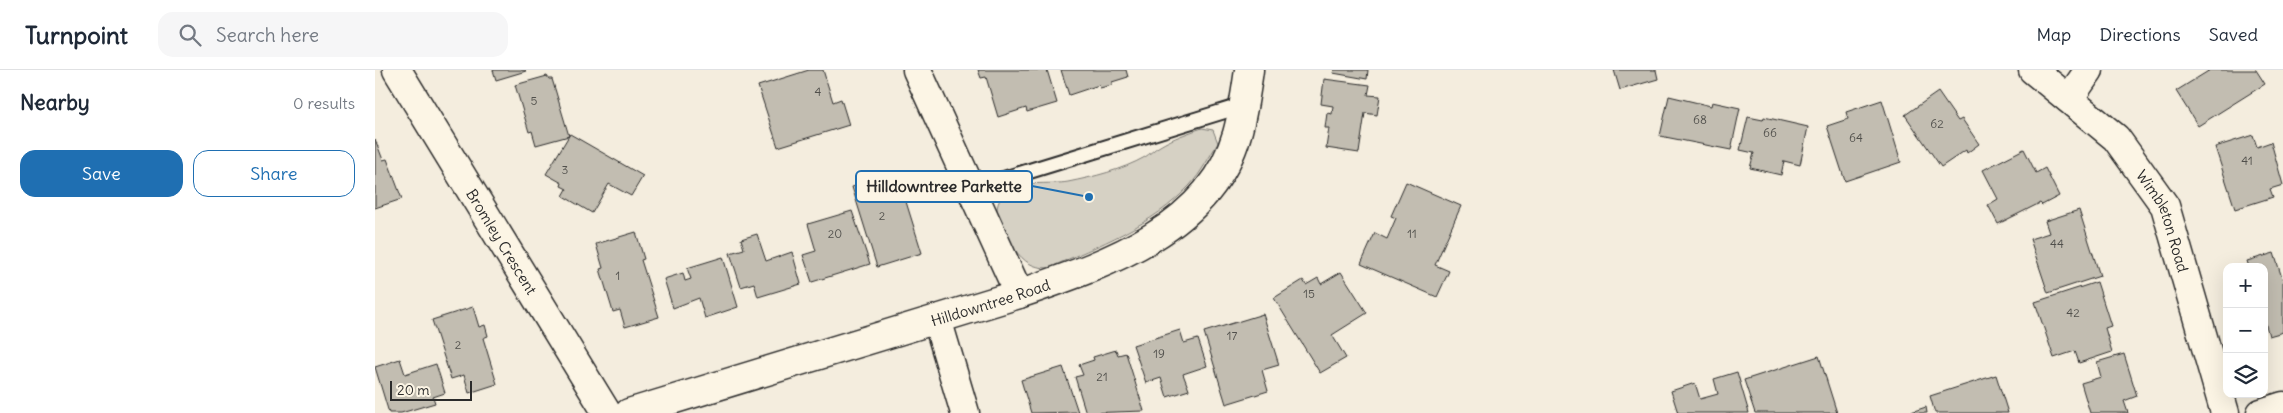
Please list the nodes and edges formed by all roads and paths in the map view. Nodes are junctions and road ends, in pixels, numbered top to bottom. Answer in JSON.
{"nodes":[{"id":1,"x":397,"y":70,"type":"edge"},
{"id":2,"x":917,"y":70,"type":"edge"},
{"id":3,"x":1249,"y":70,"type":"edge"},
{"id":4,"x":2033,"y":70,"type":"edge"},
{"id":5,"x":2089,"y":70,"type":"edge"},
{"id":6,"x":2069,"y":99,"type":"junction"},
{"id":7,"x":1243,"y":105,"type":"junction"},
{"id":8,"x":971,"y":189,"type":"junction"},
{"id":9,"x":1019,"y":294,"type":"junction"},
{"id":10,"x":937,"y":320,"type":"junction"},
{"id":11,"x":2283,"y":406,"type":"edge"},
{"id":12,"x":607,"y":413,"type":"edge"},
{"id":13,"x":629,"y":413,"type":"edge"},
{"id":14,"x":965,"y":413,"type":"edge"},
{"id":15,"x":2225,"y":413,"type":"edge"},
{"id":16,"x":2261,"y":413,"type":"edge"}],
"edges":[{"from":1,"to":12,"type":"street","name":"Bromley Crescent"},
{"from":2,"to":8,"type":"street"},
{"from":3,"to":7,"type":"street","name":"Hilldowntree Road"},
{"from":4,"to":6,"type":"street","name":"Wimbleton Road"},
{"from":5,"to":6,"type":"street"},
{"from":6,"to":15,"type":"street","name":"Wimbleton Road"},
{"from":7,"to":8,"type":"lane"},
{"from":7,"to":9,"type":"street","name":"Hilldowntree Road"},
{"from":8,"to":9,"type":"street"},
{"from":9,"to":10,"type":"street","name":"Hilldowntree Road"},
{"from":10,"to":13,"type":"street","name":"Hilldowntree Road"},
{"from":10,"to":14,"type":"street"},
{"from":11,"to":16,"type":"street"}]}
